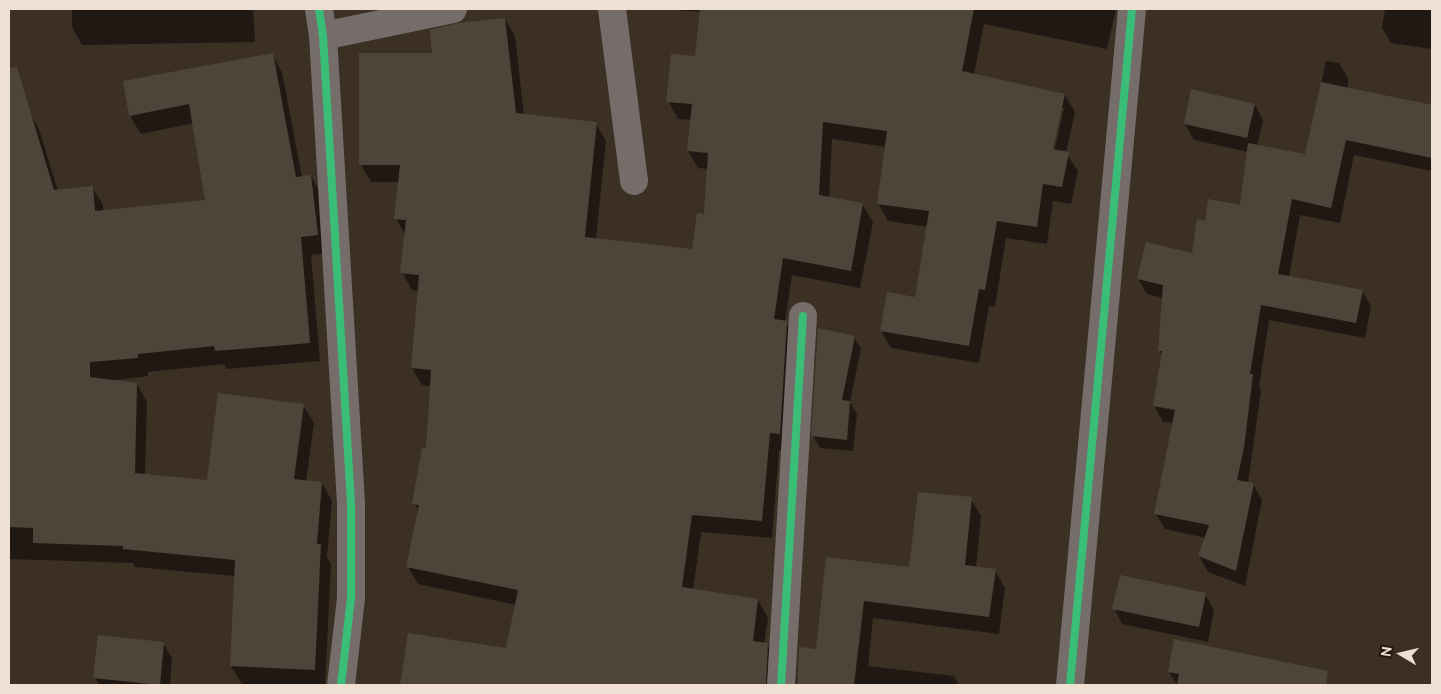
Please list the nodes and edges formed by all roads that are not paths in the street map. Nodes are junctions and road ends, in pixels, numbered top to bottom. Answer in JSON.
{"nodes":[{"id":1,"x":319,"y":9,"type":"edge"},
{"id":2,"x":453,"y":9,"type":"edge"},
{"id":3,"x":612,"y":9,"type":"edge"},
{"id":4,"x":1132,"y":9,"type":"edge"},
{"id":5,"x":323,"y":36,"type":"junction"},
{"id":6,"x":634,"y":182,"type":"dead end"},
{"id":7,"x":803,"y":316,"type":"dead end"},
{"id":8,"x":341,"y":685,"type":"edge"},
{"id":9,"x":781,"y":685,"type":"edge"},
{"id":10,"x":1070,"y":685,"type":"edge"}],
"edges":[{"from":1,"to":5,"type":"street"},
{"from":2,"to":5,"type":"street"},
{"from":3,"to":6,"type":"street"},
{"from":4,"to":10,"type":"street"},
{"from":5,"to":8,"type":"street"},
{"from":7,"to":9,"type":"street"}]}
